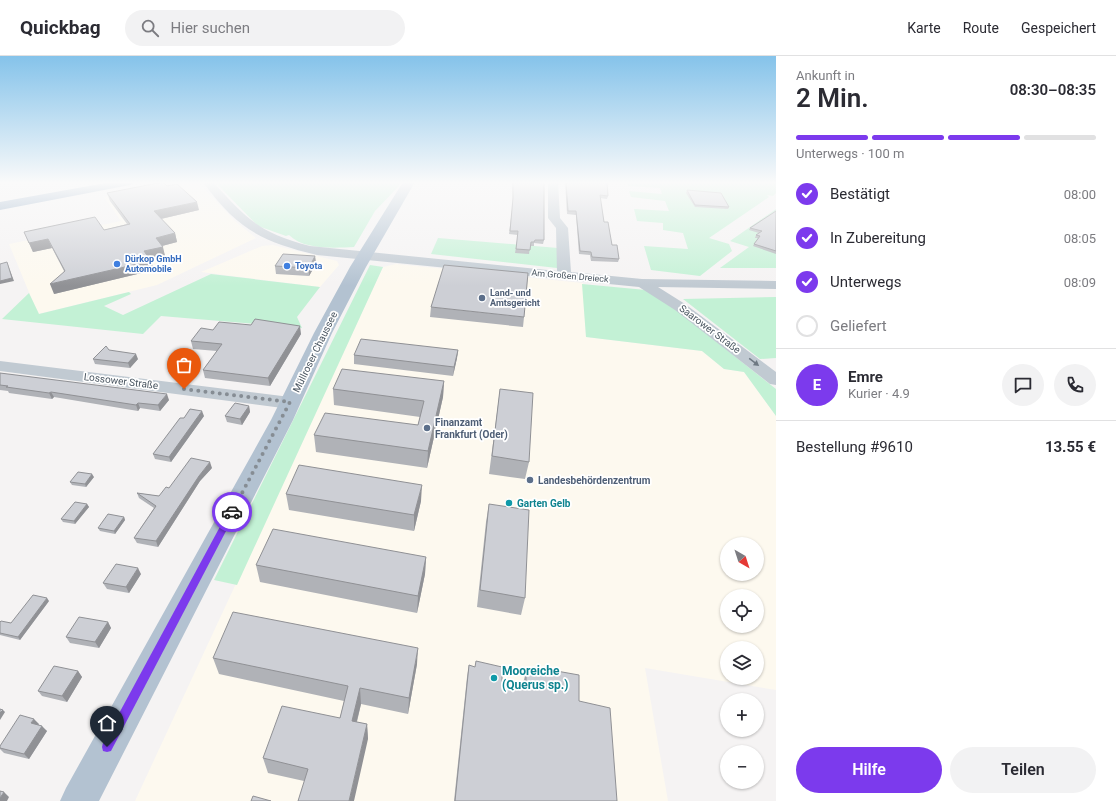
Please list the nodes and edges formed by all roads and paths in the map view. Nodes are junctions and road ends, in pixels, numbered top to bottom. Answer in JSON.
{"nodes":[{"id":1,"x":239,"y":217,"type":"edge"},
{"id":2,"x":388,"y":217,"type":"edge"},
{"id":3,"x":554,"y":217,"type":"edge"},
{"id":4,"x":364,"y":257,"type":"junction"},
{"id":5,"x":564,"y":275,"type":"junction"},
{"id":6,"x":642,"y":283,"type":"junction"},
{"id":7,"x":776,"y":285,"type":"edge"},
{"id":8,"x":0,"y":366,"type":"edge"},
{"id":9,"x":776,"y":380,"type":"edge"},
{"id":10,"x":290,"y":402,"type":"junction"},
{"id":11,"x":79,"y":801,"type":"edge"}],
"edges":[{"from":1,"to":4,"type":"street","name":"Am Großen Dreieck"},
{"from":2,"to":4,"type":"main road","name":"Müllroser Chaussee"},
{"from":3,"to":5,"type":"street"},
{"from":4,"to":5,"type":"street","name":"Am Großen Dreieck"},
{"from":4,"to":10,"type":"main road","name":"Müllroser Chaussee"},
{"from":5,"to":6,"type":"street","name":"Am Großen Dreieck"},
{"from":6,"to":7,"type":"street","name":"Am Großen Dreieck"},
{"from":6,"to":9,"type":"street","name":"Saarower Straße","one_way":true},
{"from":8,"to":10,"type":"street","name":"Lossower Straße"},
{"from":10,"to":11,"type":"main road","name":"Müllroser Chaussee"}]}
